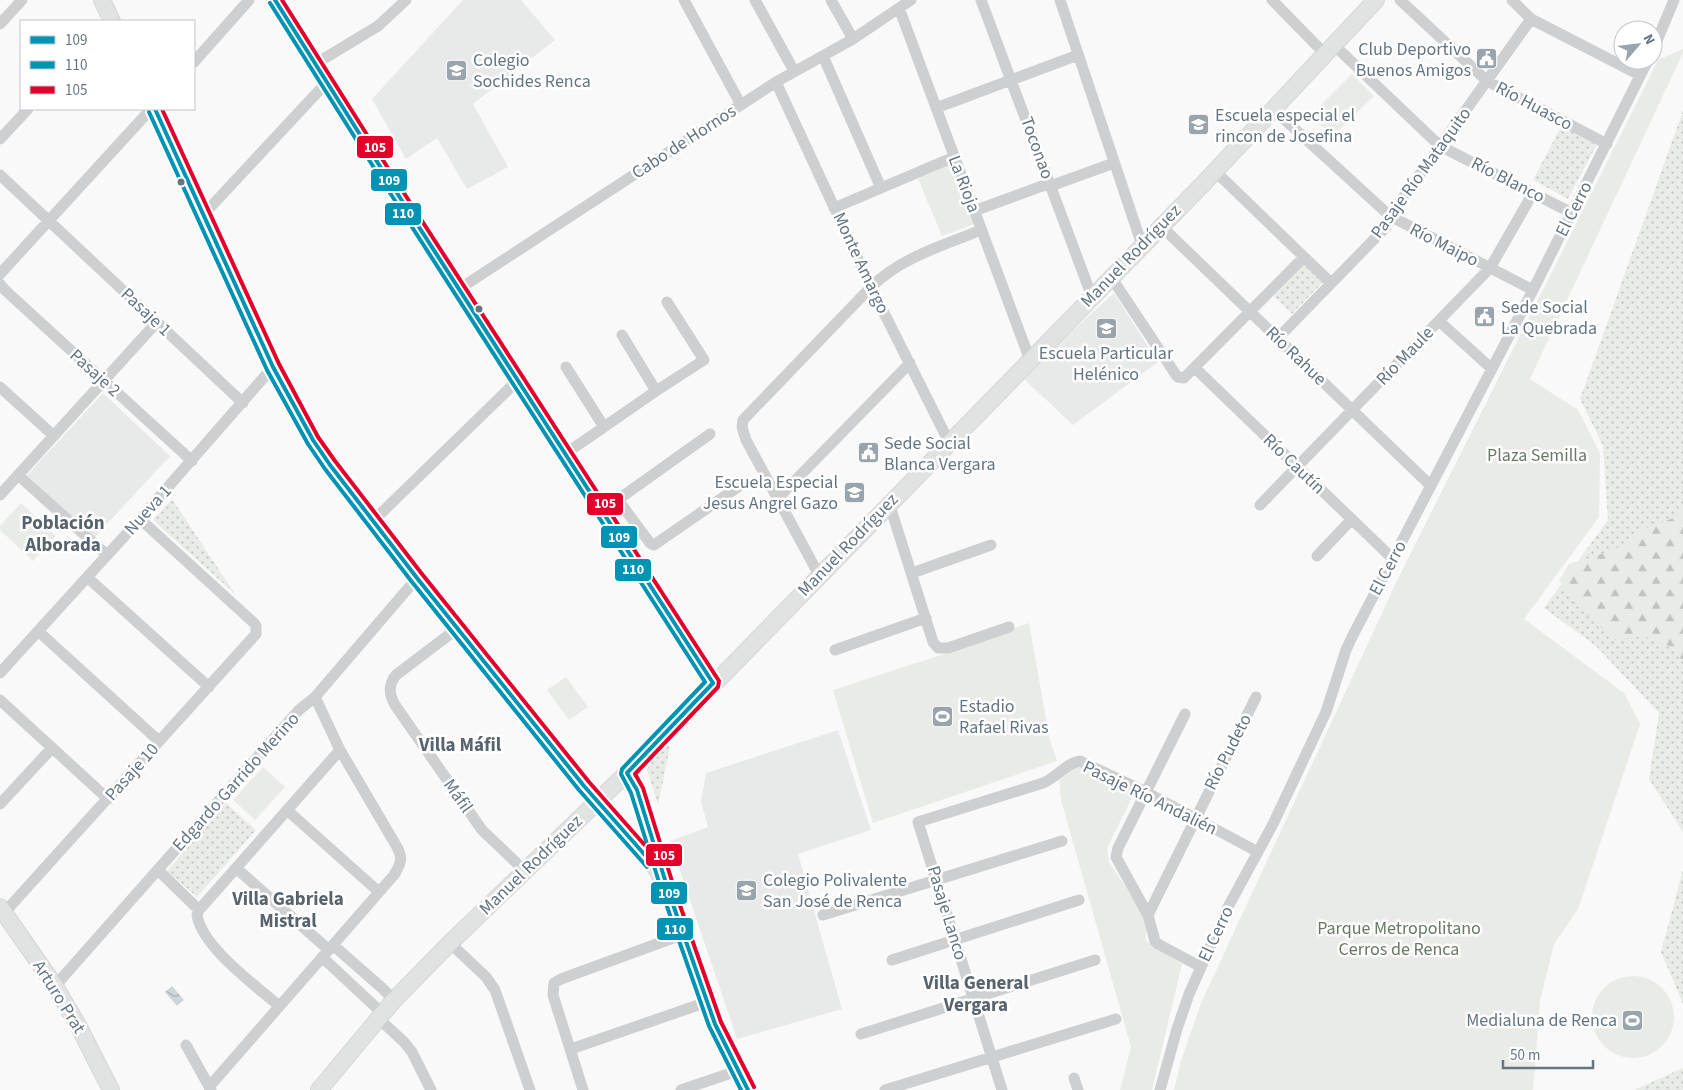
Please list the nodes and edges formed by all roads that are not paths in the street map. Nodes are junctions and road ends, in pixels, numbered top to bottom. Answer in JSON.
{"nodes":[{"id":1,"x":22,"y":0,"type":"edge"},
{"id":2,"x":249,"y":0,"type":"edge"},
{"id":3,"x":275,"y":0,"type":"edge"},
{"id":4,"x":406,"y":0,"type":"edge"},
{"id":5,"x":684,"y":0,"type":"edge"},
{"id":6,"x":755,"y":0,"type":"edge"},
{"id":7,"x":831,"y":0,"type":"edge"},
{"id":8,"x":911,"y":0,"type":"edge"},
{"id":9,"x":981,"y":0,"type":"edge"},
{"id":10,"x":1060,"y":0,"type":"edge"},
{"id":11,"x":1272,"y":0,"type":"edge"},
{"id":12,"x":1376,"y":0,"type":"edge"},
{"id":13,"x":1400,"y":0,"type":"edge"},
{"id":14,"x":1512,"y":0,"type":"edge"},
{"id":15,"x":104,"y":1,"type":"edge"},
{"id":16,"x":1671,"y":1,"type":"edge"},
{"id":17,"x":899,"y":8,"type":"junction"},
{"id":18,"x":1531,"y":19,"type":"junction"},
{"id":19,"x":110,"y":20,"type":"edge"},
{"id":20,"x":1663,"y":23,"type":"edge"},
{"id":21,"x":0,"y":24,"type":"edge"},
{"id":22,"x":853,"y":39,"type":"junction"},
{"id":23,"x":1329,"y":50,"type":"junction"},
{"id":24,"x":1078,"y":55,"type":"junction"},
{"id":25,"x":823,"y":56,"type":"junction"},
{"id":26,"x":195,"y":61,"type":"edge"},
{"id":27,"x":315,"y":64,"type":"junction"},
{"id":28,"x":1643,"y":70,"type":"edge"},
{"id":29,"x":794,"y":71,"type":"junction"},
{"id":30,"x":1640,"y":75,"type":"junction"},
{"id":31,"x":1012,"y":80,"type":"junction"},
{"id":32,"x":1487,"y":81,"type":"junction"},
{"id":33,"x":327,"y":82,"type":"junction"},
{"id":34,"x":776,"y":82,"type":"junction"},
{"id":35,"x":741,"y":105,"type":"junction"},
{"id":36,"x":936,"y":108,"type":"junction"},
{"id":37,"x":1274,"y":109,"type":"junction"},
{"id":38,"x":27,"y":110,"type":"edge"},
{"id":39,"x":150,"y":110,"type":"edge"},
{"id":40,"x":155,"y":110,"type":"edge"},
{"id":41,"x":0,"y":139,"type":"edge"},
{"id":42,"x":1606,"y":144,"type":"junction"},
{"id":43,"x":1440,"y":146,"type":"junction"},
{"id":44,"x":954,"y":157,"type":"junction"},
{"id":45,"x":1114,"y":163,"type":"junction"},
{"id":46,"x":1215,"y":171,"type":"junction"},
{"id":47,"x":0,"y":175,"type":"edge"},
{"id":48,"x":1050,"y":185,"type":"junction"},
{"id":49,"x":881,"y":188,"type":"junction"},
{"id":50,"x":1533,"y":193,"type":"junction"},
{"id":51,"x":834,"y":208,"type":"junction"},
{"id":52,"x":974,"y":211,"type":"junction"},
{"id":53,"x":1572,"y":213,"type":"junction"},
{"id":54,"x":204,"y":214,"type":"junction"},
{"id":55,"x":1390,"y":216,"type":"junction"},
{"id":56,"x":49,"y":220,"type":"junction"},
{"id":57,"x":1161,"y":226,"type":"junction"},
{"id":58,"x":981,"y":230,"type":"junction"},
{"id":59,"x":1142,"y":245,"type":"junction"},
{"id":60,"x":1304,"y":257,"type":"junction"},
{"id":61,"x":1490,"y":268,"type":"junction"},
{"id":62,"x":0,"y":274,"type":"edge"},
{"id":63,"x":1111,"y":277,"type":"junction"},
{"id":64,"x":1331,"y":283,"type":"junction"},
{"id":65,"x":0,"y":284,"type":"edge"},
{"id":66,"x":871,"y":287,"type":"junction"},
{"id":67,"x":459,"y":289,"type":"junction"},
{"id":68,"x":1533,"y":290,"type":"junction"},
{"id":69,"x":1092,"y":297,"type":"junction"},
{"id":70,"x":667,"y":302,"type":"dead end"},
{"id":71,"x":1251,"y":312,"type":"junction"},
{"id":72,"x":1439,"y":321,"type":"junction"},
{"id":73,"x":157,"y":322,"type":"junction"},
{"id":74,"x":622,"y":335,"type":"dead end"},
{"id":75,"x":1278,"y":338,"type":"junction"},
{"id":76,"x":1030,"y":360,"type":"junction"},
{"id":77,"x":910,"y":363,"type":"junction"},
{"id":78,"x":273,"y":367,"type":"junction"},
{"id":79,"x":566,"y":367,"type":"dead end"},
{"id":80,"x":1195,"y":368,"type":"junction"},
{"id":81,"x":1492,"y":369,"type":"junction"},
{"id":82,"x":518,"y":380,"type":"junction"},
{"id":83,"x":104,"y":381,"type":"junction"},
{"id":84,"x":0,"y":387,"type":"edge"},
{"id":85,"x":656,"y":391,"type":"junction"},
{"id":86,"x":244,"y":402,"type":"junction"},
{"id":87,"x":1352,"y":410,"type":"junction"},
{"id":88,"x":604,"y":427,"type":"junction"},
{"id":89,"x":710,"y":434,"type":"dead end"},
{"id":90,"x":54,"y":436,"type":"junction"},
{"id":91,"x":949,"y":442,"type":"junction"},
{"id":92,"x":565,"y":454,"type":"junction"},
{"id":93,"x":192,"y":461,"type":"junction"},
{"id":94,"x":1297,"y":467,"type":"junction"},
{"id":95,"x":18,"y":474,"type":"junction"},
{"id":96,"x":1431,"y":486,"type":"junction"},
{"id":97,"x":738,"y":487,"type":"dead end"},
{"id":98,"x":1,"y":492,"type":"edge"},
{"id":99,"x":778,"y":498,"type":"junction"},
{"id":100,"x":618,"y":500,"type":"junction"},
{"id":101,"x":889,"y":503,"type":"junction"},
{"id":102,"x":1260,"y":505,"type":"dead end"},
{"id":103,"x":602,"y":511,"type":"junction"},
{"id":104,"x":140,"y":519,"type":"junction"},
{"id":105,"x":1352,"y":519,"type":"junction"},
{"id":106,"x":373,"y":521,"type":"junction"},
{"id":107,"x":991,"y":545,"type":"dead end"},
{"id":108,"x":107,"y":555,"type":"junction"},
{"id":109,"x":1317,"y":556,"type":"dead end"},
{"id":110,"x":1393,"y":559,"type":"junction"},
{"id":111,"x":912,"y":573,"type":"junction"},
{"id":112,"x":819,"y":575,"type":"junction"},
{"id":113,"x":87,"y":577,"type":"junction"},
{"id":114,"x":417,"y":578,"type":"junction"},
{"id":115,"x":926,"y":618,"type":"junction"},
{"id":116,"x":1009,"y":627,"type":"dead end"},
{"id":117,"x":458,"y":628,"type":"junction"},
{"id":118,"x":38,"y":631,"type":"junction"},
{"id":119,"x":835,"y":650,"type":"dead end"},
{"id":120,"x":3,"y":665,"type":"edge"},
{"id":121,"x":713,"y":683,"type":"junction"},
{"id":122,"x":209,"y":687,"type":"junction"},
{"id":123,"x":315,"y":696,"type":"junction"},
{"id":124,"x":1256,"y":697,"type":"dead end"},
{"id":125,"x":0,"y":700,"type":"edge"},
{"id":126,"x":1185,"y":714,"type":"dead end"},
{"id":127,"x":159,"y":741,"type":"junction"},
{"id":128,"x":52,"y":748,"type":"junction"},
{"id":129,"x":340,"y":750,"type":"junction"},
{"id":130,"x":627,"y":773,"type":"junction"},
{"id":131,"x":1146,"y":792,"type":"junction"},
{"id":132,"x":108,"y":799,"type":"junction"},
{"id":133,"x":598,"y":801,"type":"junction"},
{"id":134,"x":0,"y":804,"type":"edge"},
{"id":135,"x":287,"y":810,"type":"junction"},
{"id":136,"x":1195,"y":818,"type":"junction"},
{"id":137,"x":918,"y":822,"type":"joint"},
{"id":138,"x":1062,"y":841,"type":"dead end"},
{"id":139,"x":1258,"y":852,"type":"junction"},
{"id":140,"x":236,"y":868,"type":"junction"},
{"id":141,"x":158,"y":870,"type":"junction"},
{"id":142,"x":525,"y":871,"type":"junction"},
{"id":143,"x":936,"y":880,"type":"junction"},
{"id":144,"x":667,"y":888,"type":"junction"},
{"id":145,"x":379,"y":892,"type":"junction"},
{"id":146,"x":1079,"y":900,"type":"dead end"},
{"id":147,"x":2,"y":910,"type":"edge"},
{"id":148,"x":199,"y":910,"type":"junction"},
{"id":149,"x":1148,"y":914,"type":"junction"},
{"id":150,"x":823,"y":915,"type":"dead end"},
{"id":151,"x":684,"y":934,"type":"junction"},
{"id":152,"x":955,"y":940,"type":"junction"},
{"id":153,"x":450,"y":943,"type":"junction"},
{"id":154,"x":328,"y":951,"type":"junction"},
{"id":155,"x":892,"y":960,"type":"dead end"},
{"id":156,"x":1095,"y":960,"type":"dead end"},
{"id":157,"x":1201,"y":967,"type":"junction"},
{"id":158,"x":55,"y":986,"type":"junction"},
{"id":159,"x":973,"y":999,"type":"junction"},
{"id":160,"x":394,"y":1000,"type":"junction"},
{"id":161,"x":707,"y":1002,"type":"junction"},
{"id":162,"x":280,"y":1006,"type":"junction"},
{"id":163,"x":380,"y":1016,"type":"junction"},
{"id":164,"x":1116,"y":1019,"type":"dead end"},
{"id":165,"x":861,"y":1034,"type":"dead end"},
{"id":166,"x":186,"y":1045,"type":"dead end"},
{"id":167,"x":571,"y":1049,"type":"junction"},
{"id":168,"x":992,"y":1057,"type":"junction"},
{"id":169,"x":737,"y":1071,"type":"junction"},
{"id":170,"x":1074,"y":1078,"type":"dead end"},
{"id":171,"x":210,"y":1088,"type":"edge"},
{"id":172,"x":111,"y":1090,"type":"edge"},
{"id":173,"x":319,"y":1090,"type":"edge"},
{"id":174,"x":431,"y":1090,"type":"edge"},
{"id":175,"x":530,"y":1090,"type":"edge"},
{"id":176,"x":583,"y":1090,"type":"edge"},
{"id":177,"x":681,"y":1090,"type":"edge"},
{"id":178,"x":748,"y":1090,"type":"edge"},
{"id":179,"x":885,"y":1090,"type":"edge"},
{"id":180,"x":1002,"y":1090,"type":"edge"},
{"id":181,"x":1078,"y":1090,"type":"edge"},
{"id":182,"x":1160,"y":1090,"type":"edge"}],
"edges":[{"from":1,"to":21,"type":"street"},
{"from":2,"to":26,"type":"street"},
{"from":3,"to":27,"type":"street"},
{"from":4,"to":27,"type":"street"},
{"from":5,"to":35,"type":"street"},
{"from":6,"to":29,"type":"street"},
{"from":7,"to":22,"type":"street"},
{"from":8,"to":17,"type":"street","name":"Cabo de Hornos"},
{"from":9,"to":31,"type":"street","name":"Toconao"},
{"from":10,"to":24,"type":"street"},
{"from":11,"to":23,"type":"street","name":"Río Blanco"},
{"from":12,"to":23,"type":"street","name":"Manuel Rodríguez"},
{"from":13,"to":32,"type":"street","name":"Río Huasco"},
{"from":14,"to":18,"type":"street"},
{"from":15,"to":19,"type":"street"},
{"from":16,"to":20,"type":"street"},
{"from":17,"to":22,"type":"street","name":"Cabo de Hornos"},
{"from":17,"to":36,"type":"street","name":"La Rioja"},
{"from":18,"to":30,"type":"street"},
{"from":18,"to":32,"type":"street","name":"Pasaje Río Mataquito"},
{"from":22,"to":25,"type":"street","name":"Cabo de Hornos"},
{"from":23,"to":37,"type":"street","name":"Manuel Rodríguez"},
{"from":23,"to":43,"type":"street","name":"Río Blanco"},
{"from":24,"to":31,"type":"street"},
{"from":24,"to":45,"type":"street"},
{"from":25,"to":29,"type":"street","name":"Cabo de Hornos"},
{"from":25,"to":49,"type":"street"},
{"from":27,"to":33,"type":"street"},
{"from":28,"to":30,"type":"street","name":"El Cerro"},
{"from":29,"to":34,"type":"street","name":"Cabo de Hornos"},
{"from":30,"to":42,"type":"street","name":"El Cerro"},
{"from":31,"to":36,"type":"street"},
{"from":31,"to":48,"type":"street","name":"Toconao"},
{"from":32,"to":42,"type":"street","name":"Río Huasco"},
{"from":32,"to":43,"type":"street","name":"Pasaje Río Mataquito"},
{"from":33,"to":54,"type":"street"},
{"from":33,"to":67,"type":"street"},
{"from":34,"to":35,"type":"street","name":"Cabo de Hornos"},
{"from":34,"to":51,"type":"street","name":"Monte Amargo"},
{"from":35,"to":67,"type":"street","name":"Cabo de Hornos"},
{"from":36,"to":44,"type":"street","name":"La Rioja"},
{"from":37,"to":46,"type":"street","name":"Manuel Rodríguez"},
{"from":37,"to":55,"type":"street","name":"Río Maipo"},
{"from":38,"to":41,"type":"street"},
{"from":39,"to":56,"type":"street"},
{"from":40,"to":54,"type":"street"},
{"from":42,"to":53,"type":"street","name":"El Cerro"},
{"from":43,"to":50,"type":"street","name":"Río Blanco"},
{"from":43,"to":55,"type":"street","name":"Pasaje Río Mataquito"},
{"from":44,"to":49,"type":"street"},
{"from":44,"to":52,"type":"street","name":"La Rioja"},
{"from":45,"to":48,"type":"street"},
{"from":45,"to":59,"type":"street"},
{"from":46,"to":57,"type":"street","name":"Manuel Rodríguez"},
{"from":46,"to":60,"type":"street"},
{"from":47,"to":56,"type":"street","name":"Pasaje 1"},
{"from":48,"to":52,"type":"street"},
{"from":48,"to":69,"type":"street","name":"Toconao"},
{"from":49,"to":51,"type":"street"},
{"from":50,"to":53,"type":"street","name":"Río Blanco"},
{"from":50,"to":61,"type":"street","name":"Río Maule"},
{"from":51,"to":66,"type":"street","name":"Monte Amargo"},
{"from":52,"to":58,"type":"street","name":"La Rioja"},
{"from":53,"to":68,"type":"street","name":"El Cerro"},
{"from":54,"to":78,"type":"street"},
{"from":55,"to":61,"type":"street","name":"Río Maipo"},
{"from":55,"to":64,"type":"street","name":"Pasaje Río Mataquito"},
{"from":56,"to":62,"type":"street"},
{"from":56,"to":73,"type":"street","name":"Pasaje 1"},
{"from":57,"to":59,"type":"street","name":"Manuel Rodríguez"},
{"from":57,"to":71,"type":"street","name":"Río Rahue"},
{"from":58,"to":66,"type":"street"},
{"from":58,"to":76,"type":"street","name":"La Rioja"},
{"from":59,"to":63,"type":"street","name":"Manuel Rodríguez"},
{"from":60,"to":64,"type":"street"},
{"from":60,"to":71,"type":"street"},
{"from":61,"to":68,"type":"street","name":"Río Maipo"},
{"from":61,"to":72,"type":"street","name":"Río Maule"},
{"from":63,"to":69,"type":"street","name":"Manuel Rodríguez"},
{"from":63,"to":80,"type":"street"},
{"from":64,"to":75,"type":"street","name":"Pasaje Río Mataquito"},
{"from":65,"to":83,"type":"street","name":"Pasaje 2"},
{"from":66,"to":77,"type":"street","name":"Monte Amargo"},
{"from":66,"to":99,"type":"street"},
{"from":67,"to":82,"type":"street"},
{"from":68,"to":81,"type":"street","name":"El Cerro"},
{"from":69,"to":76,"type":"street","name":"Manuel Rodríguez"},
{"from":70,"to":85,"type":"street"},
{"from":71,"to":75,"type":"street","name":"Río Rahue"},
{"from":71,"to":80,"type":"street"},
{"from":72,"to":81,"type":"street"},
{"from":72,"to":87,"type":"street","name":"Río Maule"},
{"from":73,"to":83,"type":"street"},
{"from":73,"to":86,"type":"street","name":"Pasaje 1"},
{"from":74,"to":85,"type":"street"},
{"from":75,"to":87,"type":"street","name":"Río Rahue"},
{"from":76,"to":91,"type":"street","name":"Manuel Rodríguez"},
{"from":77,"to":91,"type":"street","name":"Monte Amargo"},
{"from":77,"to":99,"type":"street"},
{"from":78,"to":86,"type":"street","name":"Nueva 1"},
{"from":78,"to":106,"type":"street"},
{"from":79,"to":88,"type":"street"},
{"from":80,"to":94,"type":"street","name":"Río Cautín"},
{"from":81,"to":96,"type":"street","name":"El Cerro"},
{"from":82,"to":92,"type":"street"},
{"from":82,"to":106,"type":"street"},
{"from":83,"to":90,"type":"street"},
{"from":83,"to":93,"type":"street","name":"Pasaje 2"},
{"from":84,"to":90,"type":"street"},
{"from":85,"to":88,"type":"street"},
{"from":86,"to":93,"type":"street","name":"Nueva 1"},
{"from":87,"to":94,"type":"street","name":"Río Maule"},
{"from":87,"to":96,"type":"street","name":"Río Rahue"},
{"from":88,"to":92,"type":"street"},
{"from":89,"to":100,"type":"street"},
{"from":90,"to":95,"type":"street"},
{"from":91,"to":101,"type":"street","name":"Manuel Rodríguez"},
{"from":92,"to":103,"type":"street"},
{"from":93,"to":104,"type":"street","name":"Nueva 1"},
{"from":94,"to":102,"type":"street","name":"Río Maule"},
{"from":94,"to":105,"type":"street","name":"Río Cautín"},
{"from":95,"to":98,"type":"street"},
{"from":95,"to":108,"type":"street"},
{"from":96,"to":110,"type":"street","name":"El Cerro"},
{"from":97,"to":100,"type":"street"},
{"from":99,"to":112,"type":"street"},
{"from":100,"to":103,"type":"street"},
{"from":101,"to":111,"type":"street"},
{"from":101,"to":112,"type":"street","name":"Manuel Rodríguez"},
{"from":103,"to":121,"type":"street"},
{"from":104,"to":108,"type":"street","name":"Nueva 1"},
{"from":104,"to":122,"type":"street","name":"Pasaje 10"},
{"from":105,"to":109,"type":"street"},
{"from":105,"to":110,"type":"street","name":"Río Cautín"},
{"from":106,"to":114,"type":"street"},
{"from":107,"to":111,"type":"street"},
{"from":108,"to":113,"type":"street","name":"Nueva 1"},
{"from":110,"to":139,"type":"street","name":"El Cerro"},
{"from":111,"to":115,"type":"street"},
{"from":112,"to":121,"type":"street","name":"Manuel Rodríguez"},
{"from":113,"to":118,"type":"street","name":"Nueva 1"},
{"from":113,"to":122,"type":"street"},
{"from":114,"to":117,"type":"street"},
{"from":114,"to":123,"type":"street","name":"Edgardo Garrido Merino"},
{"from":115,"to":116,"type":"street"},
{"from":115,"to":119,"type":"street"},
{"from":117,"to":133,"type":"street"},
{"from":117,"to":142,"type":"street","name":"Máfil"},
{"from":118,"to":120,"type":"street","name":"Nueva 1"},
{"from":118,"to":127,"type":"street"},
{"from":121,"to":130,"type":"street","name":"Manuel Rodríguez"},
{"from":122,"to":127,"type":"street","name":"Pasaje 10"},
{"from":123,"to":129,"type":"street"},
{"from":123,"to":141,"type":"street","name":"Edgardo Garrido Merino"},
{"from":124,"to":136,"type":"street","name":"Río Pudeto"},
{"from":125,"to":128,"type":"street"},
{"from":126,"to":131,"type":"street"},
{"from":127,"to":132,"type":"street","name":"Pasaje 10"},
{"from":128,"to":132,"type":"street"},
{"from":128,"to":134,"type":"street"},
{"from":129,"to":135,"type":"street"},
{"from":129,"to":145,"type":"street"},
{"from":130,"to":133,"type":"street","name":"Manuel Rodríguez"},
{"from":130,"to":144,"type":"street"},
{"from":131,"to":136,"type":"street","name":"Pasaje Río Andalién"},
{"from":131,"to":137,"type":"street","name":"Pasaje Río Andalién"},
{"from":131,"to":149,"type":"street"},
{"from":132,"to":147,"type":"street","name":"Pasaje 10"},
{"from":133,"to":142,"type":"street","name":"Manuel Rodríguez"},
{"from":133,"to":144,"type":"street"},
{"from":135,"to":140,"type":"street"},
{"from":135,"to":145,"type":"street"},
{"from":136,"to":139,"type":"street","name":"Pasaje Río Andalién"},
{"from":136,"to":149,"type":"street","name":"Río Pudeto"},
{"from":137,"to":143,"type":"street","name":"Pasaje Lanco"},
{"from":138,"to":143,"type":"street"},
{"from":139,"to":157,"type":"street","name":"El Cerro"},
{"from":140,"to":148,"type":"street"},
{"from":140,"to":154,"type":"street"},
{"from":141,"to":148,"type":"street"},
{"from":141,"to":158,"type":"street","name":"Edgardo Garrido Merino"},
{"from":142,"to":153,"type":"street","name":"Manuel Rodríguez"},
{"from":143,"to":150,"type":"street"},
{"from":143,"to":152,"type":"street","name":"Pasaje Lanco"},
{"from":144,"to":151,"type":"street"},
{"from":145,"to":154,"type":"street"},
{"from":146,"to":152,"type":"street"},
{"from":147,"to":158,"type":"street","name":"Arturo Prat"},
{"from":148,"to":162,"type":"street"},
{"from":149,"to":157,"type":"street"},
{"from":151,"to":161,"type":"street"},
{"from":151,"to":167,"type":"street"},
{"from":152,"to":155,"type":"street"},
{"from":152,"to":159,"type":"street","name":"Pasaje Lanco"},
{"from":153,"to":160,"type":"street","name":"Manuel Rodríguez"},
{"from":153,"to":175,"type":"street"},
{"from":154,"to":160,"type":"street"},
{"from":154,"to":162,"type":"street"},
{"from":154,"to":163,"type":"street"},
{"from":156,"to":159,"type":"street"},
{"from":157,"to":182,"type":"street","name":"El Cerro"},
{"from":158,"to":172,"type":"street","name":"Arturo Prat"},
{"from":159,"to":165,"type":"street"},
{"from":159,"to":168,"type":"street","name":"Pasaje Lanco"},
{"from":160,"to":163,"type":"street","name":"Manuel Rodríguez"},
{"from":161,"to":167,"type":"street"},
{"from":161,"to":169,"type":"street"},
{"from":162,"to":171,"type":"street"},
{"from":163,"to":173,"type":"street","name":"Manuel Rodríguez"},
{"from":163,"to":174,"type":"street"},
{"from":164,"to":168,"type":"street"},
{"from":166,"to":171,"type":"street"},
{"from":167,"to":176,"type":"street"},
{"from":168,"to":179,"type":"street"},
{"from":168,"to":180,"type":"street","name":"Pasaje Lanco"},
{"from":169,"to":177,"type":"street"},
{"from":169,"to":178,"type":"street"},
{"from":170,"to":181,"type":"street"}]}
